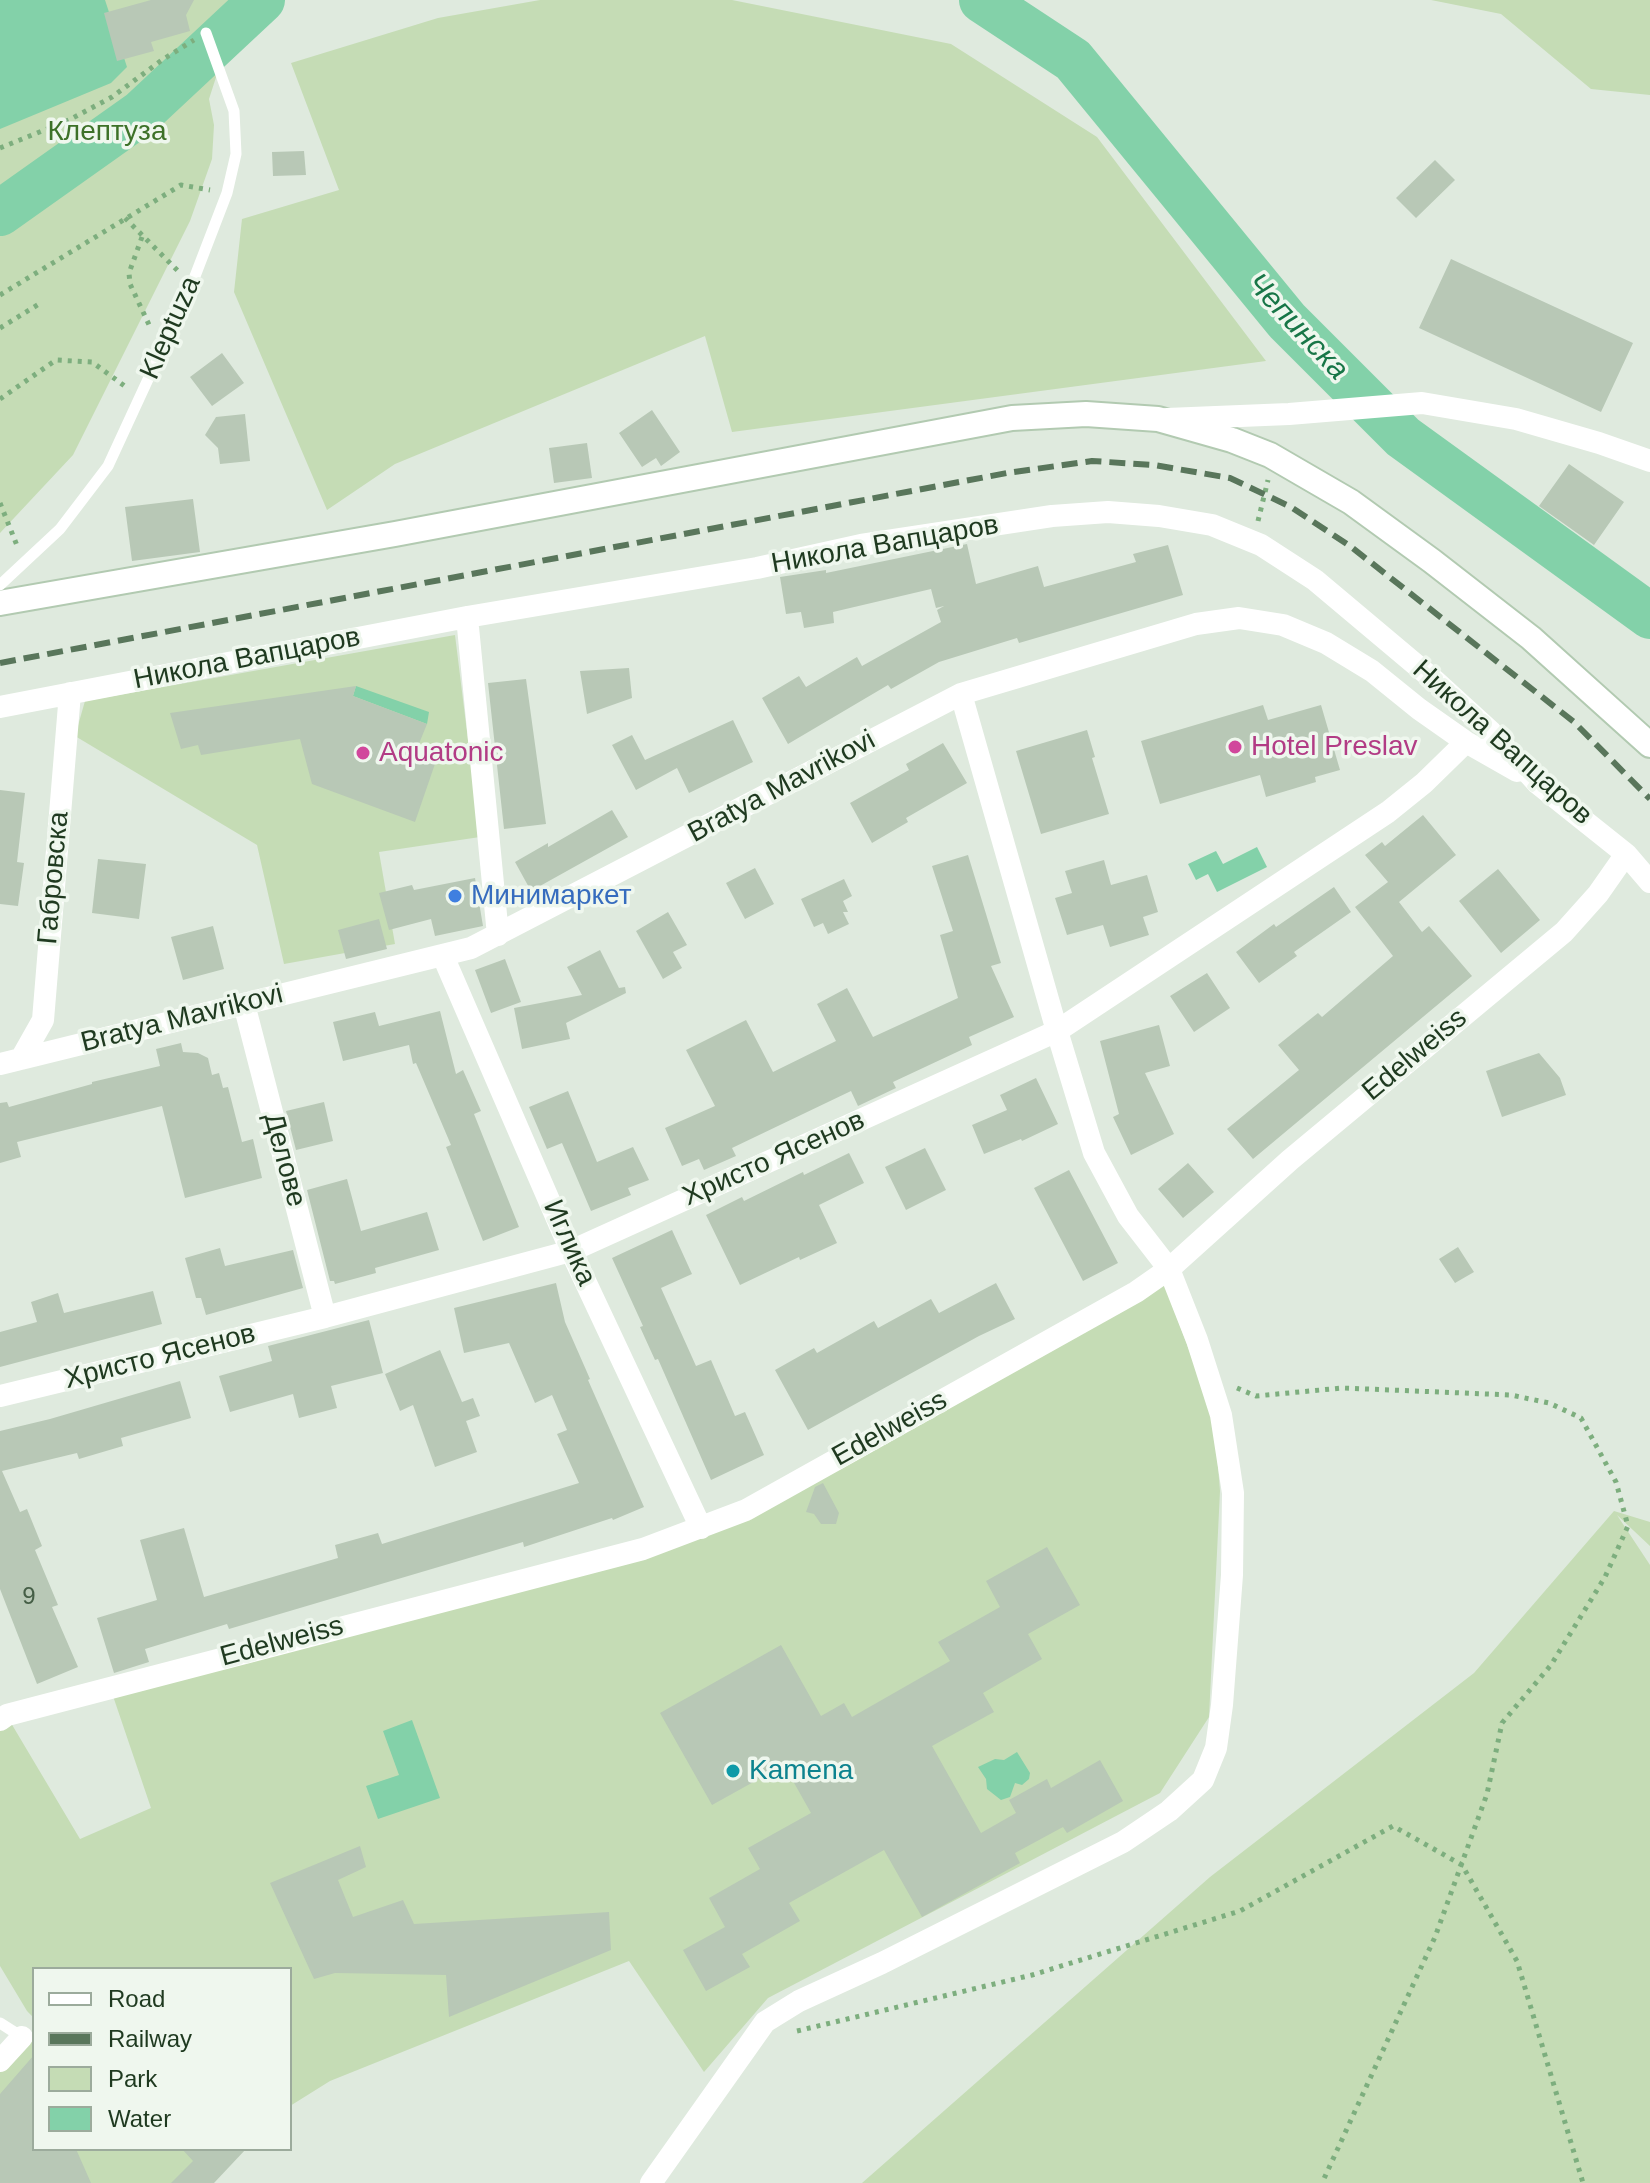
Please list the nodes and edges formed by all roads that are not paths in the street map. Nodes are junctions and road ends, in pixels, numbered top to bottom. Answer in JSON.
{"nodes":[{"id":1,"x":208,"y":35,"type":"road end"},
{"id":2,"x":1158,"y":419,"type":"junction"},
{"id":3,"x":1650,"y":461,"type":"edge"},
{"id":4,"x":0,"y":585,"type":"edge"},
{"id":5,"x":0,"y":603,"type":"edge"},
{"id":6,"x":467,"y":617,"type":"junction"},
{"id":7,"x":70,"y":693,"type":"junction"},
{"id":8,"x":961,"y":694,"type":"junction"},
{"id":9,"x":0,"y":707,"type":"edge"},
{"id":10,"x":1466,"y":742,"type":"junction"},
{"id":11,"x":1650,"y":745,"type":"edge"},
{"id":12,"x":1537,"y":783,"type":"junction"},
{"id":13,"x":1626,"y":854,"type":"junction"},
{"id":14,"x":1650,"y":882,"type":"edge"},
{"id":15,"x":498,"y":935,"type":"junction"},
{"id":16,"x":443,"y":956,"type":"junction"},
{"id":17,"x":244,"y":1004,"type":"junction"},
{"id":18,"x":1057,"y":1031,"type":"junction"},
{"id":19,"x":11,"y":1062,"type":"edge"},
{"id":20,"x":571,"y":1251,"type":"junction"},
{"id":21,"x":1169,"y":1269,"type":"junction"},
{"id":22,"x":325,"y":1317,"type":"junction"},
{"id":23,"x":0,"y":1396,"type":"edge"},
{"id":24,"x":701,"y":1528,"type":"junction"},
{"id":25,"x":2,"y":1711,"type":"edge"},
{"id":26,"x":0,"y":2023,"type":"edge"},
{"id":27,"x":22,"y":2037,"type":"joint"},
{"id":28,"x":0,"y":2061,"type":"edge"},
{"id":29,"x":651,"y":2183,"type":"edge"}],
"edges":[{"from":1,"to":4,"type":"lane","name":"Kleptuza"},
{"from":2,"to":3,"type":"street"},
{"from":2,"to":5,"type":"street"},
{"from":2,"to":11,"type":"street"},
{"from":6,"to":7,"type":"street","name":"Никола Вапцаров"},
{"from":6,"to":12,"type":"street","name":"Никола Вапцаров"},
{"from":6,"to":15,"type":"street"},
{"from":7,"to":9,"type":"street","name":"Никола Вапцаров"},
{"from":7,"to":19,"type":"street","name":"Габровска"},
{"from":8,"to":10,"type":"street","name":"Bratya Mavrikovi"},
{"from":8,"to":15,"type":"street","name":"Bratya Mavrikovi"},
{"from":8,"to":18,"type":"street"},
{"from":10,"to":12,"type":"street","name":"Bratya Mavrikovi"},
{"from":10,"to":18,"type":"street","name":"Христо Ясенов"},
{"from":12,"to":13,"type":"street","name":"Никола Вапцаров"},
{"from":13,"to":14,"type":"street","name":"Никола Вапцаров"},
{"from":13,"to":21,"type":"street","name":"Edelweiss"},
{"from":15,"to":16,"type":"street","name":"Bratya Mavrikovi"},
{"from":16,"to":17,"type":"street","name":"Bratya Mavrikovi"},
{"from":16,"to":20,"type":"street","name":"Иглика"},
{"from":17,"to":19,"type":"street","name":"Bratya Mavrikovi"},
{"from":17,"to":22,"type":"street","name":"Делове"},
{"from":18,"to":20,"type":"street","name":"Христо Ясенов"},
{"from":18,"to":21,"type":"street"},
{"from":20,"to":22,"type":"street","name":"Христо Ясенов"},
{"from":20,"to":24,"type":"street","name":"Иглика"},
{"from":21,"to":24,"type":"street","name":"Edelweiss"},
{"from":21,"to":29,"type":"street"},
{"from":22,"to":23,"type":"street","name":"Христо Ясенов"},
{"from":24,"to":25,"type":"street","name":"Edelweiss"},
{"from":26,"to":27,"type":"lane"},
{"from":27,"to":28,"type":"street"}]}
